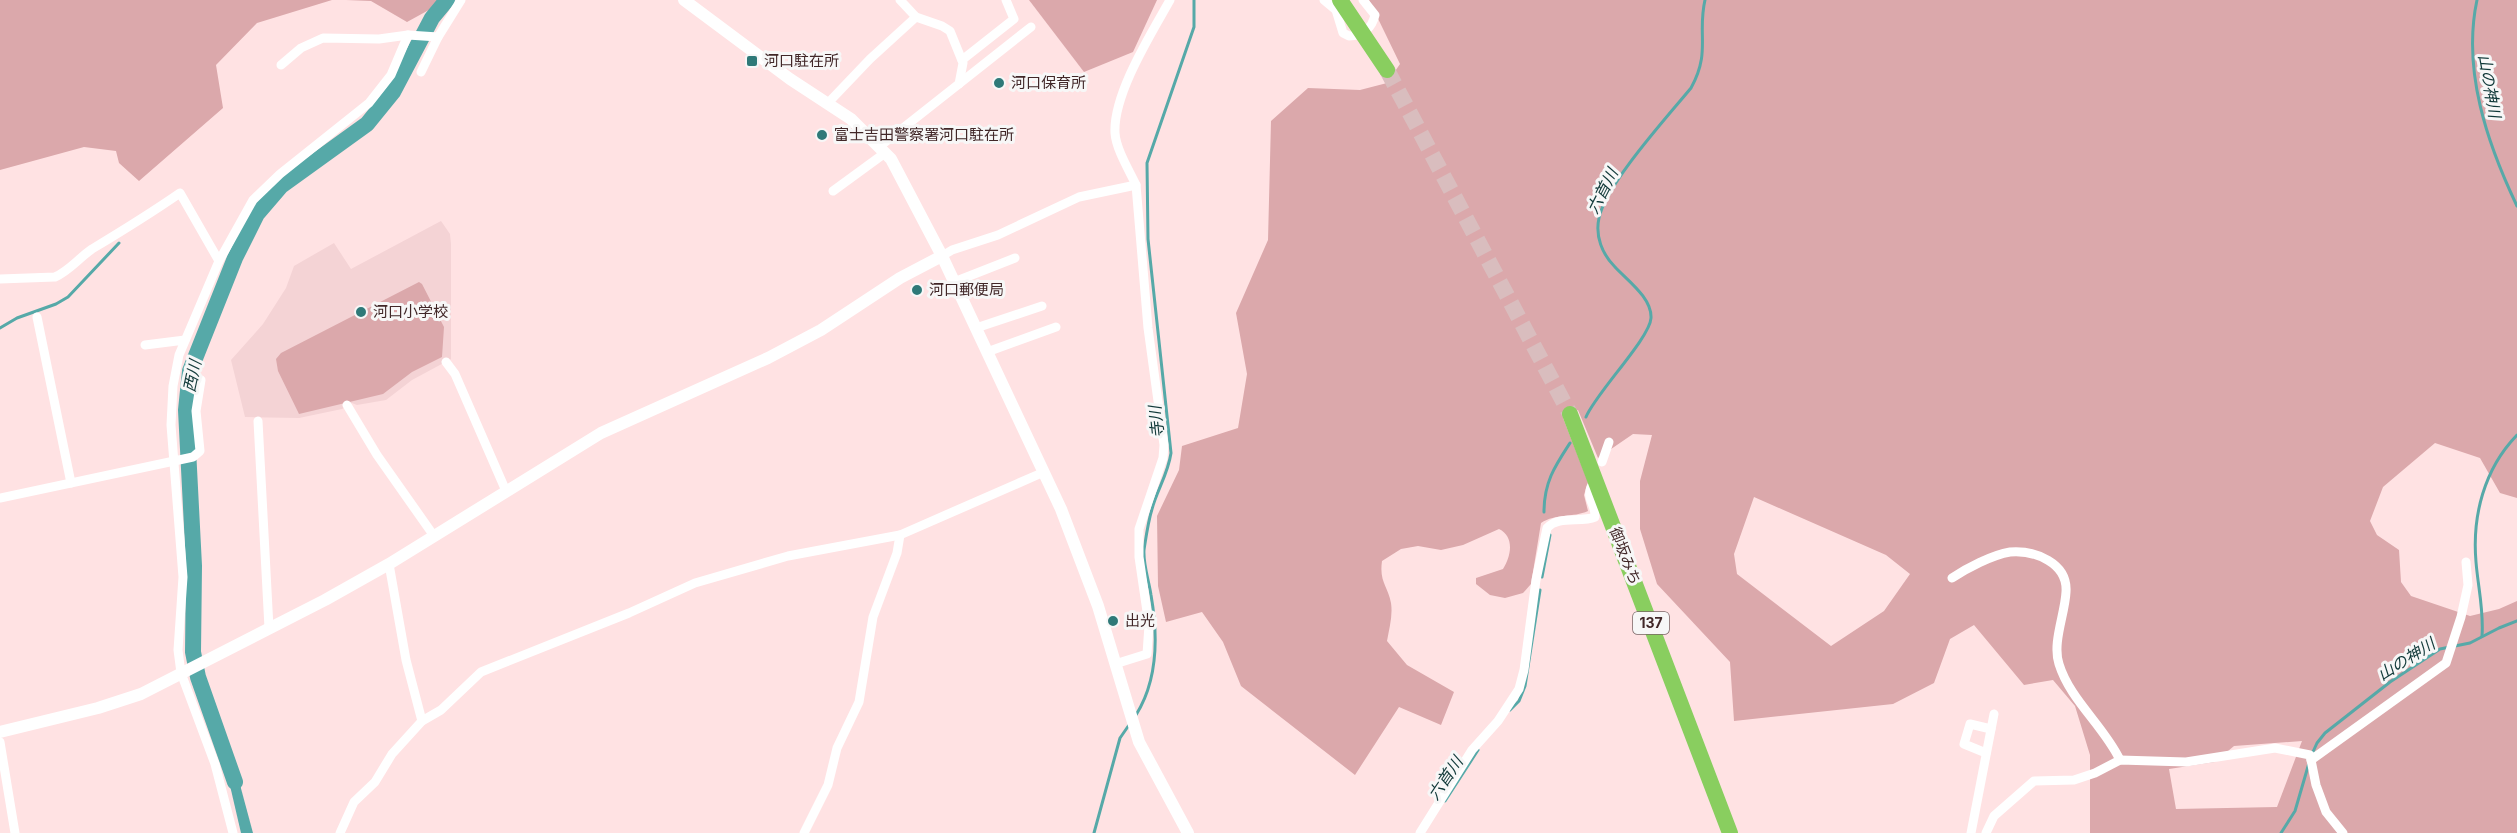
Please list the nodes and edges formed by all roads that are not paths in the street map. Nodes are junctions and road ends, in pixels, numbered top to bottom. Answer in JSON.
{"nodes":[{"id":1,"x":461,"y":0,"type":"edge"},
{"id":2,"x":684,"y":0,"type":"edge"},
{"id":3,"x":900,"y":0,"type":"edge"},
{"id":4,"x":1006,"y":0,"type":"edge"},
{"id":5,"x":1170,"y":0,"type":"edge"},
{"id":6,"x":1324,"y":0,"type":"edge"},
{"id":7,"x":1340,"y":0,"type":"edge"},
{"id":8,"x":1363,"y":0,"type":"edge"},
{"id":9,"x":916,"y":17,"type":"junction"},
{"id":10,"x":1031,"y":27,"type":"dead end"},
{"id":11,"x":1364,"y":33,"type":"junction"},
{"id":12,"x":411,"y":35,"type":"junction"},
{"id":13,"x":435,"y":37,"type":"junction"},
{"id":14,"x":962,"y":60,"type":"junction"},
{"id":15,"x":281,"y":65,"type":"dead end"},
{"id":16,"x":1388,"y":70,"type":"tunnel mouth"},
{"id":17,"x":421,"y":72,"type":"dead end"},
{"id":18,"x":959,"y":84,"type":"junction"},
{"id":19,"x":828,"y":103,"type":"junction"},
{"id":20,"x":882,"y":150,"type":"junction"},
{"id":21,"x":1136,"y":184,"type":"junction"},
{"id":22,"x":833,"y":190,"type":"dead end"},
{"id":23,"x":942,"y":256,"type":"junction"},
{"id":24,"x":1015,"y":258,"type":"dead end"},
{"id":25,"x":219,"y":261,"type":"junction"},
{"id":26,"x":0,"y":279,"type":"edge"},
{"id":27,"x":954,"y":282,"type":"junction"},
{"id":28,"x":1042,"y":306,"type":"dead end"},
{"id":29,"x":37,"y":317,"type":"dead end"},
{"id":30,"x":1056,"y":327,"type":"dead end"},
{"id":31,"x":976,"y":328,"type":"junction"},
{"id":32,"x":185,"y":340,"type":"junction"},
{"id":33,"x":145,"y":345,"type":"dead end"},
{"id":34,"x":987,"y":352,"type":"junction"},
{"id":35,"x":446,"y":362,"type":"dead end"},
{"id":36,"x":201,"y":380,"type":"dead end"},
{"id":37,"x":347,"y":405,"type":"dead end"},
{"id":38,"x":1570,"y":414,"type":"tunnel mouth"},
{"id":39,"x":258,"y":421,"type":"dead end"},
{"id":40,"x":1609,"y":442,"type":"dead end"},
{"id":41,"x":175,"y":462,"type":"junction"},
{"id":42,"x":1602,"y":462,"type":"dead end"},
{"id":43,"x":1044,"y":472,"type":"junction"},
{"id":44,"x":71,"y":483,"type":"junction"},
{"id":45,"x":1591,"y":487,"type":"dead end"},
{"id":46,"x":506,"y":491,"type":"junction"},
{"id":47,"x":0,"y":498,"type":"edge"},
{"id":48,"x":900,"y":535,"type":"junction"},
{"id":49,"x":434,"y":536,"type":"junction"},
{"id":50,"x":2466,"y":562,"type":"dead end"},
{"id":51,"x":389,"y":564,"type":"junction"},
{"id":52,"x":1952,"y":578,"type":"dead end"},
{"id":53,"x":269,"y":628,"type":"junction"},
{"id":54,"x":1115,"y":664,"type":"junction"},
{"id":55,"x":184,"y":671,"type":"junction"},
{"id":56,"x":1994,"y":714,"type":"dead end"},
{"id":57,"x":422,"y":721,"type":"junction"},
{"id":58,"x":1991,"y":729,"type":"junction"},
{"id":59,"x":0,"y":732,"type":"edge"},
{"id":60,"x":0,"y":742,"type":"edge"},
{"id":61,"x":1986,"y":753,"type":"junction"},
{"id":62,"x":2120,"y":760,"type":"junction"},
{"id":63,"x":2311,"y":760,"type":"junction"},
{"id":64,"x":15,"y":833,"type":"edge"},
{"id":65,"x":233,"y":833,"type":"edge"},
{"id":66,"x":340,"y":833,"type":"edge"},
{"id":67,"x":804,"y":833,"type":"edge"},
{"id":68,"x":1188,"y":833,"type":"edge"},
{"id":69,"x":1420,"y":833,"type":"edge"},
{"id":70,"x":1730,"y":833,"type":"edge"},
{"id":71,"x":1971,"y":833,"type":"edge"},
{"id":72,"x":1986,"y":833,"type":"edge"},
{"id":73,"x":2343,"y":833,"type":"edge"}],
"edges":[{"from":1,"to":13,"type":"street"},
{"from":2,"to":19,"type":"street"},
{"from":3,"to":9,"type":"street"},
{"from":4,"to":14,"type":"street"},
{"from":5,"to":21,"type":"street"},
{"from":6,"to":11,"type":"street"},
{"from":7,"to":11,"type":"highway"},
{"from":8,"to":11,"type":"street"},
{"from":9,"to":14,"type":"street"},
{"from":9,"to":19,"type":"street"},
{"from":10,"to":18,"type":"street"},
{"from":11,"to":16,"type":"highway"},
{"from":12,"to":13,"type":"street"},
{"from":12,"to":15,"type":"street"},
{"from":12,"to":25,"type":"street"},
{"from":13,"to":17,"type":"street"},
{"from":14,"to":18,"type":"street"},
{"from":18,"to":20,"type":"street"},
{"from":19,"to":20,"type":"street"},
{"from":20,"to":22,"type":"street"},
{"from":20,"to":23,"type":"street"},
{"from":21,"to":23,"type":"street"},
{"from":21,"to":54,"type":"street"},
{"from":23,"to":27,"type":"street"},
{"from":23,"to":46,"type":"street"},
{"from":24,"to":27,"type":"street"},
{"from":25,"to":26,"type":"street"},
{"from":25,"to":32,"type":"street"},
{"from":27,"to":31,"type":"street"},
{"from":28,"to":31,"type":"street"},
{"from":29,"to":44,"type":"street"},
{"from":30,"to":34,"type":"street"},
{"from":31,"to":34,"type":"street"},
{"from":32,"to":33,"type":"street"},
{"from":32,"to":41,"type":"street"},
{"from":34,"to":43,"type":"street"},
{"from":35,"to":46,"type":"street"},
{"from":36,"to":41,"type":"street"},
{"from":37,"to":49,"type":"street"},
{"from":38,"to":70,"type":"highway","name":"御坂みち","number":"137"},
{"from":39,"to":53,"type":"street"},
{"from":40,"to":42,"type":"street"},
{"from":41,"to":44,"type":"street"},
{"from":41,"to":55,"type":"street"},
{"from":43,"to":48,"type":"street"},
{"from":43,"to":54,"type":"street"},
{"from":44,"to":47,"type":"street"},
{"from":45,"to":69,"type":"street"},
{"from":46,"to":49,"type":"street"},
{"from":48,"to":57,"type":"street"},
{"from":48,"to":67,"type":"street"},
{"from":49,"to":51,"type":"street"},
{"from":50,"to":63,"type":"street"},
{"from":51,"to":53,"type":"street"},
{"from":51,"to":57,"type":"street"},
{"from":52,"to":62,"type":"street"},
{"from":53,"to":55,"type":"street"},
{"from":54,"to":68,"type":"street"},
{"from":55,"to":59,"type":"street"},
{"from":55,"to":65,"type":"street"},
{"from":56,"to":58,"type":"street"},
{"from":57,"to":66,"type":"street"},
{"from":58,"to":61,"type":"street"},
{"from":58,"to":61,"type":"street"},
{"from":60,"to":64,"type":"street"},
{"from":61,"to":71,"type":"street"},
{"from":62,"to":63,"type":"street"},
{"from":62,"to":72,"type":"street"},
{"from":63,"to":73,"type":"street"}]}
